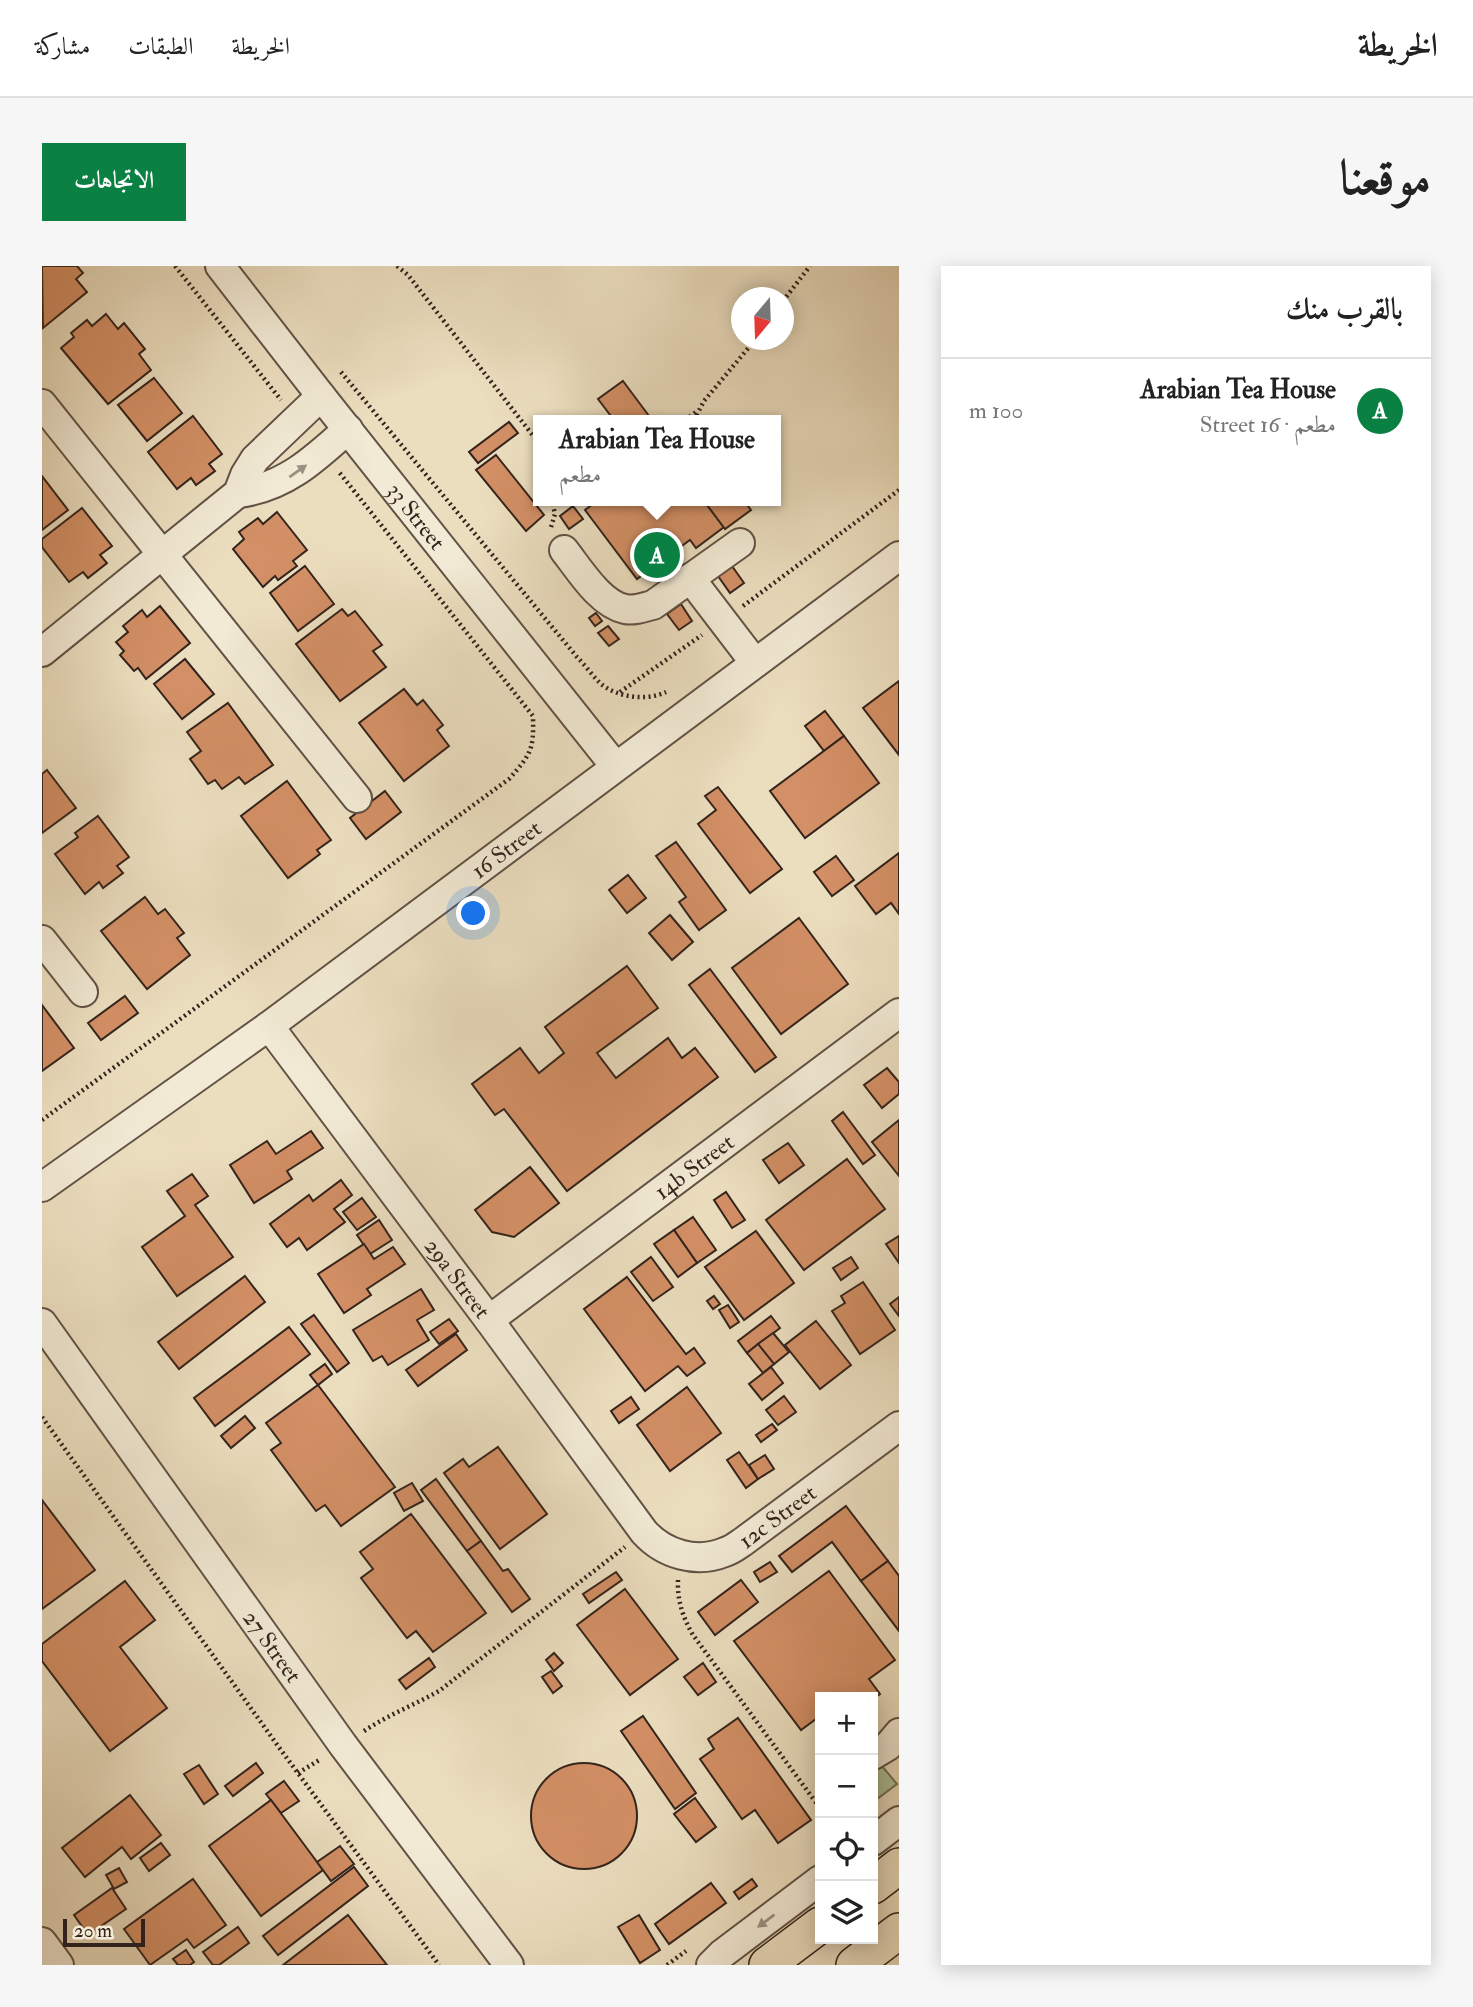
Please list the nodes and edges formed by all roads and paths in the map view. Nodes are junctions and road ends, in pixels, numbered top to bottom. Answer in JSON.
{"nodes":[{"id":1,"x":175,"y":266,"type":"edge"},
{"id":2,"x":220,"y":266,"type":"edge"},
{"id":3,"x":397,"y":266,"type":"edge"},
{"id":4,"x":810,"y":266,"type":"edge"},
{"id":5,"x":794,"y":287,"type":"edge"},
{"id":6,"x":747,"y":350,"type":"edge"},
{"id":7,"x":340,"y":372,"type":"dead end"},
{"id":8,"x":321,"y":396,"type":"junction"},
{"id":9,"x":42,"y":404,"type":"edge"},
{"id":10,"x":697,"y":411,"type":"junction"},
{"id":11,"x":692,"y":415,"type":"edge"},
{"id":12,"x":696,"y":415,"type":"edge"},
{"id":13,"x":297,"y":419,"type":"junction"},
{"id":14,"x":348,"y":429,"type":"junction"},
{"id":15,"x":533,"y":436,"type":"edge"},
{"id":16,"x":323,"y":452,"type":"junction"},
{"id":17,"x":899,"y":490,"type":"edge"},
{"id":18,"x":238,"y":493,"type":"junction"},
{"id":19,"x":740,"y":543,"type":"dead end"},
{"id":20,"x":564,"y":550,"type":"dead end"},
{"id":21,"x":163,"y":555,"type":"junction"},
{"id":22,"x":899,"y":556,"type":"edge"},
{"id":23,"x":690,"y":578,"type":"junction"},
{"id":24,"x":723,"y":620,"type":"junction"},
{"id":25,"x":42,"y":652,"type":"edge"},
{"id":26,"x":755,"y":663,"type":"junction"},
{"id":27,"x":615,"y":766,"type":"junction"},
{"id":28,"x":358,"y":798,"type":"dead end"},
{"id":29,"x":42,"y":940,"type":"edge"},
{"id":30,"x":83,"y":992,"type":"dead end"},
{"id":31,"x":899,"y":1013,"type":"edge"},
{"id":32,"x":269,"y":1026,"type":"junction"},
{"id":33,"x":42,"y":1120,"type":"edge"},
{"id":34,"x":42,"y":1187,"type":"edge"},
{"id":35,"x":489,"y":1320,"type":"junction"},
{"id":36,"x":42,"y":1323,"type":"edge"},
{"id":37,"x":42,"y":1417,"type":"edge"},
{"id":38,"x":899,"y":1426,"type":"edge"},
{"id":39,"x":644,"y":1532,"type":"junction"},
{"id":40,"x":680,"y":1555,"type":"junction"},
{"id":41,"x":343,"y":1745,"type":"junction"},
{"id":42,"x":298,"y":1773,"type":"junction"},
{"id":43,"x":815,"y":1801,"type":"edge"},
{"id":44,"x":899,"y":1821,"type":"edge"},
{"id":45,"x":878,"y":1837,"type":"edge"},
{"id":46,"x":899,"y":1866,"type":"edge"},
{"id":47,"x":819,"y":1881,"type":"edge"},
{"id":48,"x":878,"y":1882,"type":"edge"},
{"id":49,"x":815,"y":1929,"type":"edge"},
{"id":50,"x":899,"y":1931,"type":"edge"},
{"id":51,"x":42,"y":1942,"type":"edge"},
{"id":52,"x":59,"y":1965,"type":"edge"},
{"id":53,"x":439,"y":1965,"type":"edge"},
{"id":54,"x":509,"y":1965,"type":"edge"},
{"id":55,"x":711,"y":1965,"type":"edge"},
{"id":56,"x":767,"y":1965,"type":"edge"},
{"id":57,"x":854,"y":1965,"type":"edge"}],
"edges":[{"from":1,"to":13,"type":"path"},
{"from":2,"to":8,"type":"street","name":"33 Street"},
{"from":3,"to":15,"type":"path"},
{"from":4,"to":5,"type":"path"},
{"from":6,"to":10,"type":"path"},
{"from":7,"to":24,"type":"path"},
{"from":8,"to":13,"type":"street"},
{"from":8,"to":14,"type":"street","name":"33 Street"},
{"from":9,"to":21,"type":"street"},
{"from":10,"to":11,"type":"path"},
{"from":10,"to":12,"type":"path"},
{"from":13,"to":18,"type":"street"},
{"from":14,"to":16,"type":"street"},
{"from":14,"to":27,"type":"street","name":"33 Street"},
{"from":18,"to":16,"type":"street","one_way":true},
{"from":16,"to":33,"type":"path"},
{"from":17,"to":24,"type":"path"},
{"from":18,"to":21,"type":"street"},
{"from":19,"to":23,"type":"street"},
{"from":20,"to":23,"type":"street"},
{"from":21,"to":25,"type":"street"},
{"from":21,"to":28,"type":"street"},
{"from":22,"to":26,"type":"street","name":"16 Street"},
{"from":23,"to":24,"type":"street"},
{"from":24,"to":26,"type":"street"},
{"from":26,"to":27,"type":"street","name":"16 Street"},
{"from":27,"to":32,"type":"street","name":"16 Street"},
{"from":29,"to":30,"type":"street"},
{"from":31,"to":35,"type":"street","name":"14b Street"},
{"from":32,"to":34,"type":"street","name":"16 Street"},
{"from":32,"to":35,"type":"street","name":"29a Street"},
{"from":35,"to":39,"type":"street","name":"29a Street"},
{"from":36,"to":41,"type":"street","name":"27 Street"},
{"from":37,"to":42,"type":"path"},
{"from":38,"to":40,"type":"street","name":"12c Street"},
{"from":39,"to":40,"type":"street","name":"12c Street"},
{"from":39,"to":41,"type":"path"},
{"from":40,"to":43,"type":"path"},
{"from":41,"to":42,"type":"path"},
{"from":41,"to":54,"type":"street","name":"27 Street"},
{"from":42,"to":53,"type":"path"},
{"from":44,"to":45,"type":"street"},
{"from":46,"to":48,"type":"main road"},
{"from":47,"to":55,"type":"street","one_way":true},
{"from":49,"to":56,"type":"main road"},
{"from":50,"to":57,"type":"main road"},
{"from":51,"to":52,"type":"street"}]}
